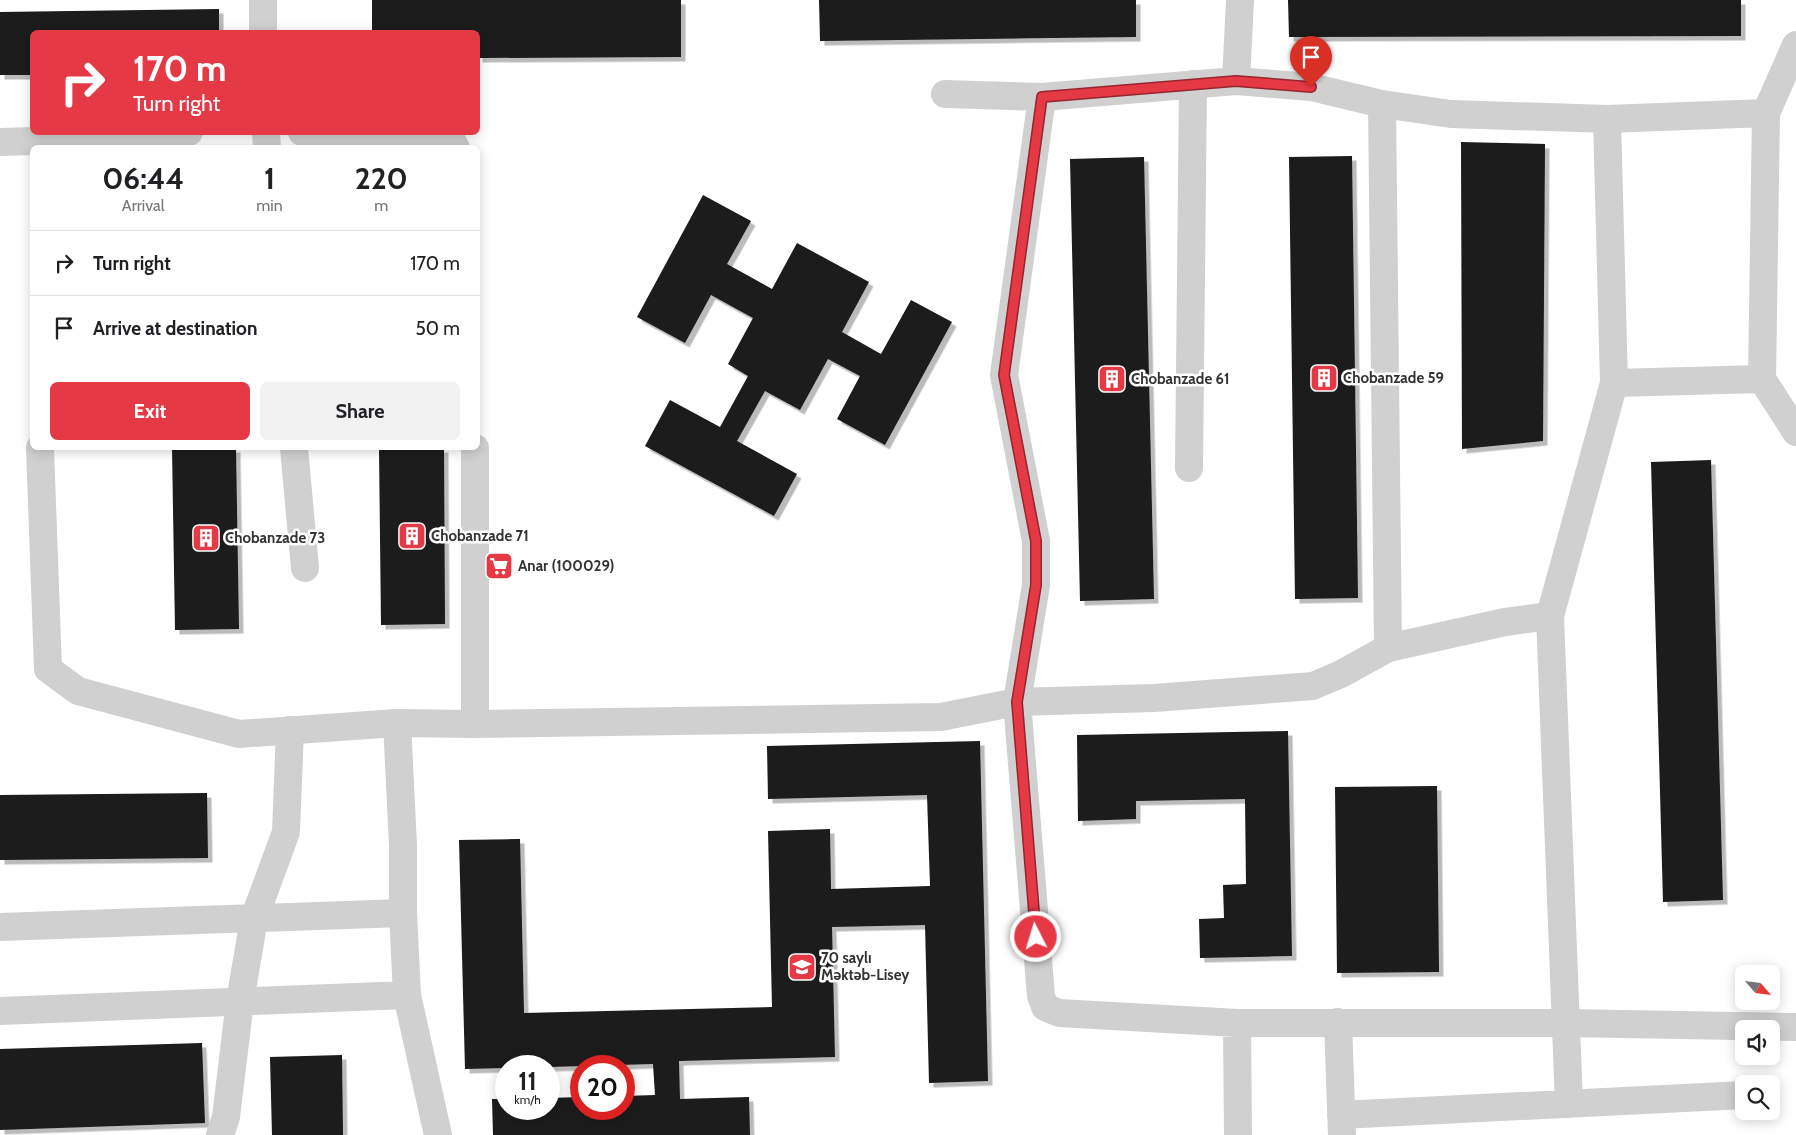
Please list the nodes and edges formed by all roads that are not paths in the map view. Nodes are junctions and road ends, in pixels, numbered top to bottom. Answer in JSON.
{"nodes":[{"id":1,"x":263,"y":0,"type":"edge"},
{"id":2,"x":1240,"y":0,"type":"edge"},
{"id":3,"x":263,"y":30,"type":"edge"},
{"id":4,"x":1796,"y":45,"type":"edge"},
{"id":5,"x":1236,"y":81,"type":"junction"},
{"id":6,"x":1193,"y":84,"type":"junction"},
{"id":7,"x":945,"y":94,"type":"dead end"},
{"id":8,"x":1042,"y":97,"type":"junction"},
{"id":9,"x":1382,"y":104,"type":"junction"},
{"id":10,"x":1766,"y":112,"type":"junction"},
{"id":11,"x":1607,"y":119,"type":"junction"},
{"id":12,"x":179,"y":135,"type":"edge"},
{"id":13,"x":309,"y":135,"type":"edge"},
{"id":14,"x":426,"y":135,"type":"edge"},
{"id":15,"x":426,"y":135,"type":"edge"},
{"id":16,"x":0,"y":142,"type":"edge"},
{"id":17,"x":104,"y":145,"type":"edge"},
{"id":18,"x":146,"y":145,"type":"edge"},
{"id":19,"x":454,"y":145,"type":"edge"},
{"id":20,"x":1762,"y":379,"type":"junction"},
{"id":21,"x":1614,"y":383,"type":"junction"},
{"id":22,"x":1796,"y":432,"type":"edge"},
{"id":23,"x":40,"y":450,"type":"edge"},
{"id":24,"x":294,"y":450,"type":"edge"},
{"id":25,"x":475,"y":450,"type":"edge"},
{"id":26,"x":1189,"y":468,"type":"dead end"},
{"id":27,"x":305,"y":568,"type":"dead end"},
{"id":28,"x":1550,"y":616,"type":"junction"},
{"id":29,"x":1388,"y":648,"type":"junction"},
{"id":30,"x":1017,"y":702,"type":"junction"},
{"id":31,"x":397,"y":724,"type":"junction"},
{"id":32,"x":475,"y":724,"type":"junction"},
{"id":33,"x":290,"y":730,"type":"junction"},
{"id":34,"x":404,"y":914,"type":"junction"},
{"id":35,"x":254,"y":919,"type":"junction"},
{"id":36,"x":0,"y":927,"type":"edge"},
{"id":37,"x":407,"y":995,"type":"junction"},
{"id":38,"x":240,"y":1001,"type":"junction"},
{"id":39,"x":0,"y":1011,"type":"edge"},
{"id":40,"x":1338,"y":1022,"type":"junction"},
{"id":41,"x":1238,"y":1023,"type":"junction"},
{"id":42,"x":1565,"y":1023,"type":"junction"},
{"id":43,"x":1796,"y":1027,"type":"edge"},
{"id":44,"x":1735,"y":1095,"type":"edge"},
{"id":45,"x":1569,"y":1104,"type":"junction"},
{"id":46,"x":1342,"y":1125,"type":"edge"},
{"id":47,"x":220,"y":1135,"type":"edge"},
{"id":48,"x":438,"y":1135,"type":"edge"},
{"id":49,"x":1238,"y":1135,"type":"edge"}],
"edges":[{"from":1,"to":3,"type":"street"},
{"from":2,"to":5,"type":"street"},
{"from":4,"to":10,"type":"street"},
{"from":5,"to":6,"type":"street"},
{"from":5,"to":9,"type":"street"},
{"from":6,"to":8,"type":"street"},
{"from":6,"to":26,"type":"street"},
{"from":7,"to":8,"type":"street"},
{"from":8,"to":30,"type":"street"},
{"from":9,"to":11,"type":"street"},
{"from":9,"to":29,"type":"street"},
{"from":10,"to":11,"type":"street"},
{"from":10,"to":20,"type":"street"},
{"from":11,"to":21,"type":"street"},
{"from":12,"to":18,"type":"street"},
{"from":13,"to":15,"type":"street"},
{"from":14,"to":19,"type":"street"},
{"from":16,"to":17,"type":"street"},
{"from":20,"to":21,"type":"street"},
{"from":20,"to":22,"type":"street"},
{"from":21,"to":28,"type":"street"},
{"from":23,"to":33,"type":"street"},
{"from":24,"to":27,"type":"street"},
{"from":25,"to":32,"type":"street"},
{"from":28,"to":29,"type":"street"},
{"from":28,"to":42,"type":"street"},
{"from":29,"to":30,"type":"street"},
{"from":30,"to":32,"type":"street"},
{"from":30,"to":41,"type":"street"},
{"from":31,"to":32,"type":"street"},
{"from":31,"to":33,"type":"street"},
{"from":31,"to":34,"type":"street"},
{"from":33,"to":35,"type":"street"},
{"from":34,"to":35,"type":"street"},
{"from":34,"to":37,"type":"street"},
{"from":35,"to":36,"type":"street"},
{"from":35,"to":38,"type":"street"},
{"from":37,"to":38,"type":"street"},
{"from":37,"to":48,"type":"street"},
{"from":38,"to":39,"type":"street"},
{"from":38,"to":47,"type":"street"},
{"from":40,"to":41,"type":"street"},
{"from":40,"to":42,"type":"street"},
{"from":40,"to":46,"type":"street"},
{"from":41,"to":49,"type":"street"},
{"from":42,"to":43,"type":"street"},
{"from":42,"to":45,"type":"street"},
{"from":44,"to":45,"type":"street"},
{"from":45,"to":46,"type":"street"}]}
